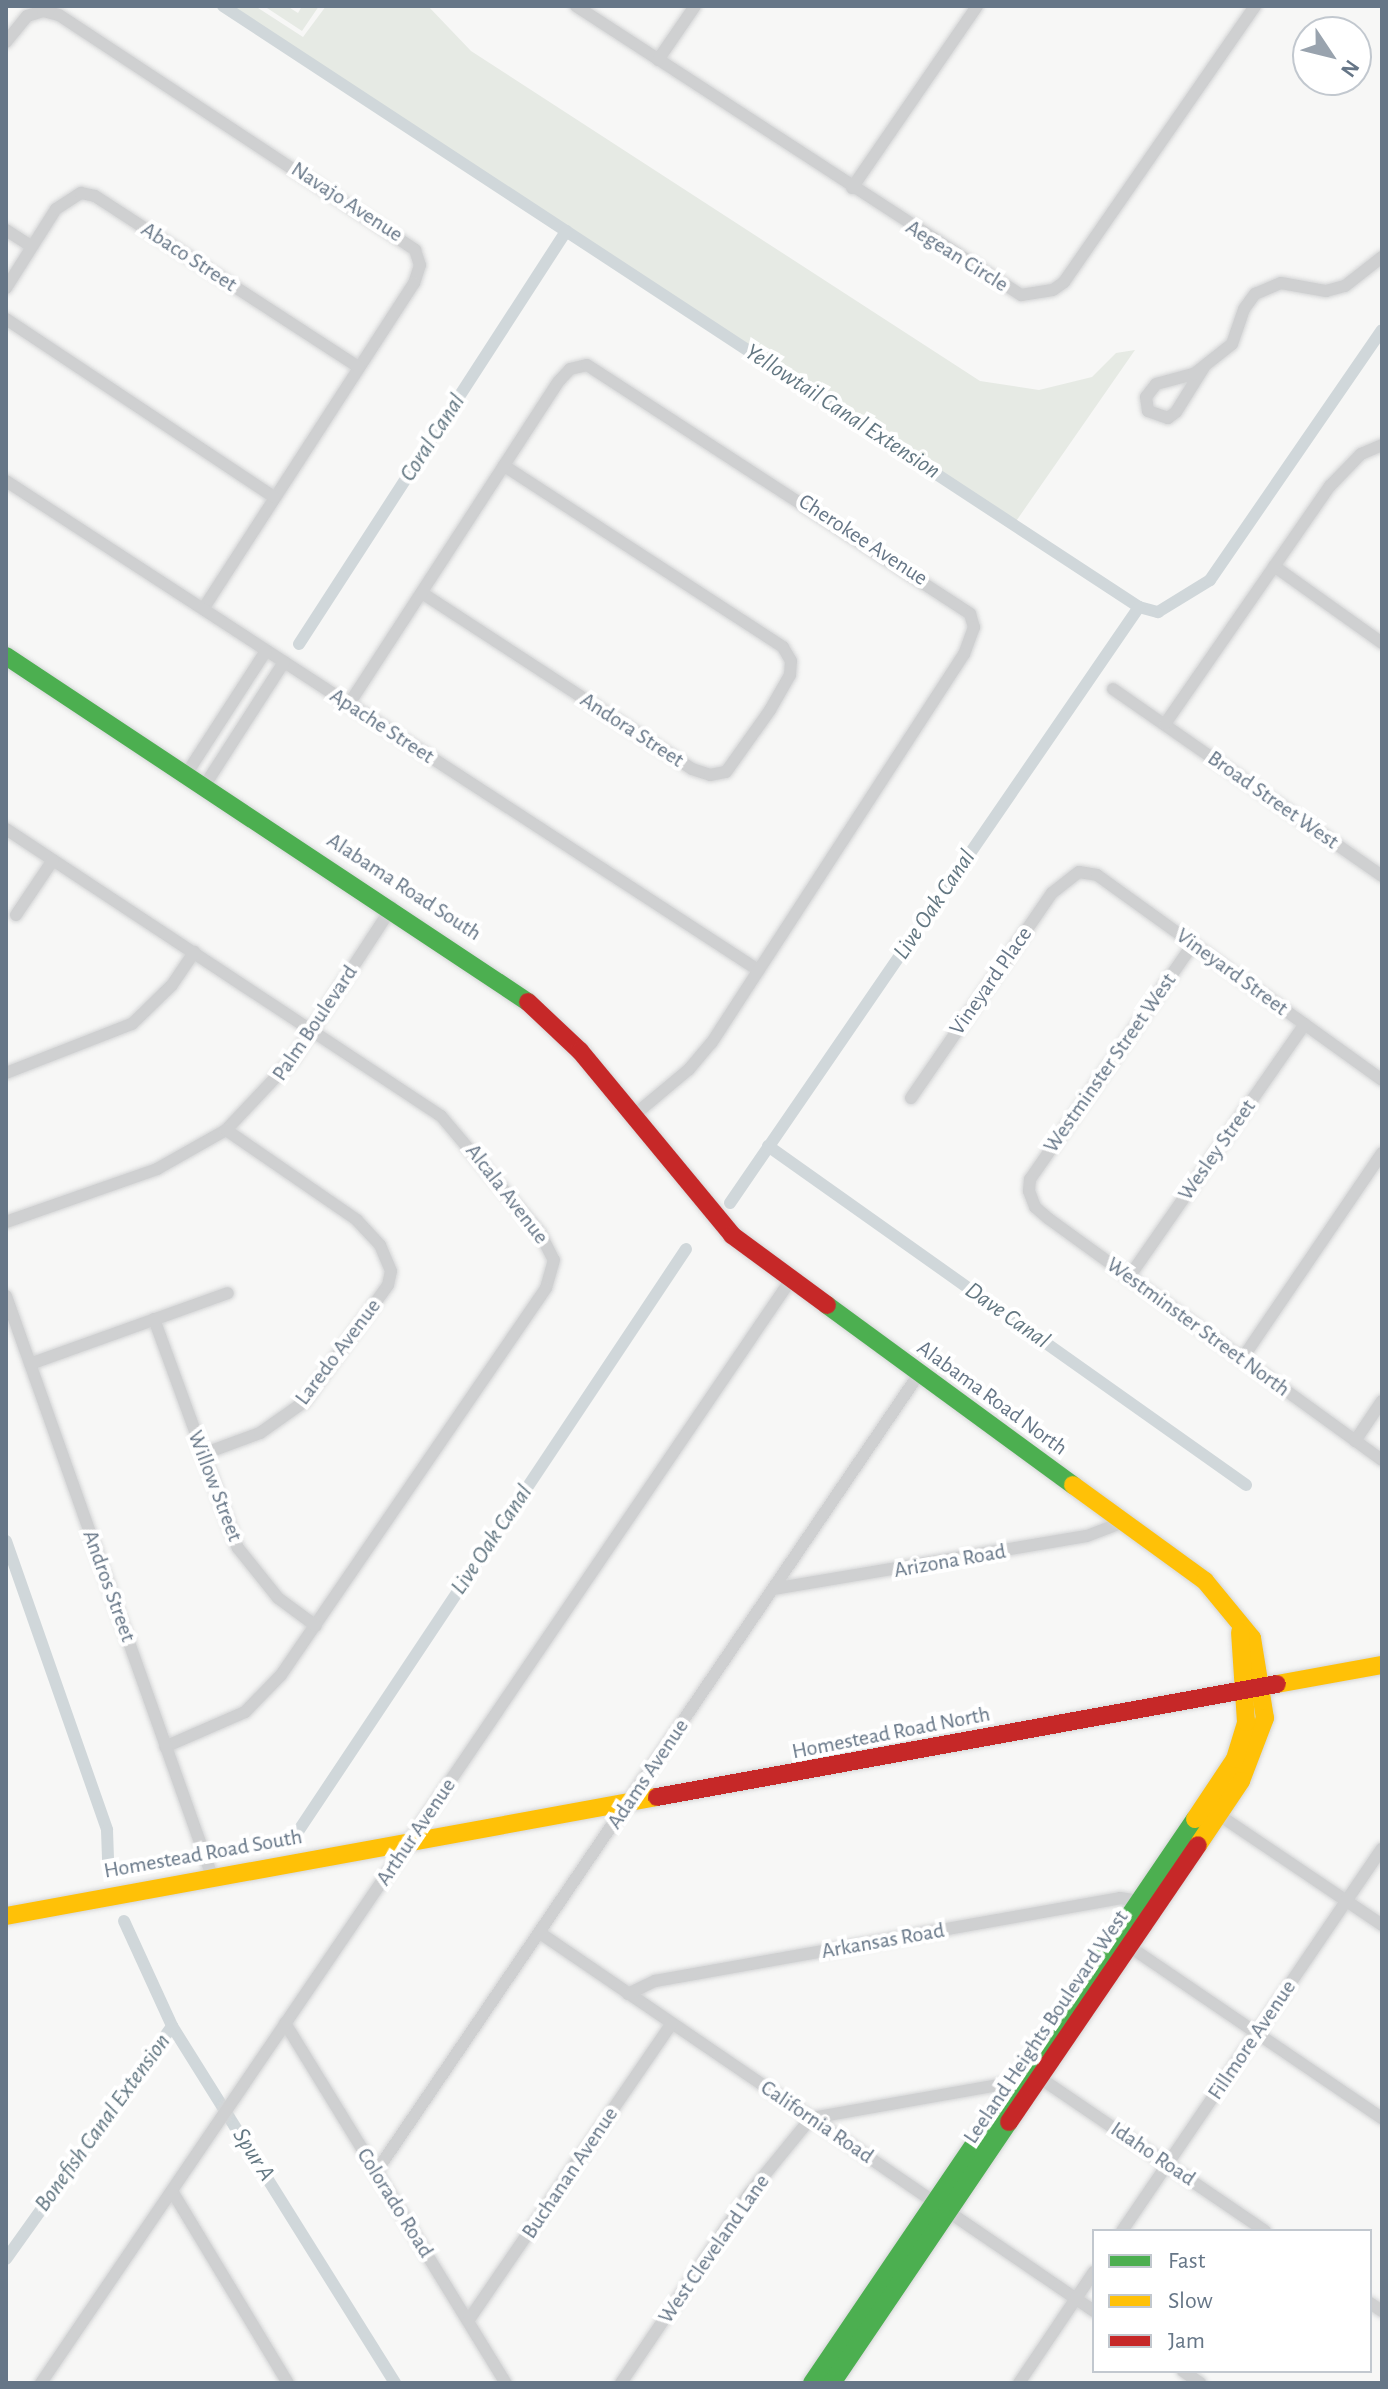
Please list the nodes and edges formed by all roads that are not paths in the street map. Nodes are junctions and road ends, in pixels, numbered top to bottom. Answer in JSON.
{"nodes":[{"id":1,"x":576,"y":6,"type":"edge"},
{"id":2,"x":695,"y":6,"type":"edge"},
{"id":3,"x":977,"y":6,"type":"edge"},
{"id":4,"x":1255,"y":6,"type":"edge"},
{"id":5,"x":6,"y":42,"type":"edge"},
{"id":6,"x":658,"y":60,"type":"junction"},
{"id":7,"x":852,"y":188,"type":"junction"},
{"id":8,"x":6,"y":230,"type":"edge"},
{"id":9,"x":31,"y":246,"type":"junction"},
{"id":10,"x":1382,"y":257,"type":"edge"},
{"id":11,"x":6,"y":288,"type":"edge"},
{"id":12,"x":6,"y":319,"type":"edge"},
{"id":13,"x":358,"y":367,"type":"junction"},
{"id":14,"x":1204,"y":367,"type":"junction"},
{"id":15,"x":1382,"y":445,"type":"edge"},
{"id":16,"x":504,"y":466,"type":"junction"},
{"id":17,"x":6,"y":481,"type":"edge"},
{"id":18,"x":274,"y":497,"type":"junction"},
{"id":19,"x":1274,"y":566,"type":"junction"},
{"id":20,"x":422,"y":593,"type":"junction"},
{"id":21,"x":203,"y":609,"type":"junction"},
{"id":22,"x":1382,"y":643,"type":"edge"},
{"id":23,"x":266,"y":651,"type":"junction"},
{"id":24,"x":6,"y":656,"type":"edge"},
{"id":25,"x":284,"y":662,"type":"junction"},
{"id":26,"x":1113,"y":689,"type":"dead end"},
{"id":27,"x":349,"y":704,"type":"junction"},
{"id":28,"x":1165,"y":724,"type":"junction"},
{"id":29,"x":187,"y":773,"type":"junction"},
{"id":30,"x":205,"y":785,"type":"junction"},
{"id":31,"x":6,"y":829,"type":"edge"},
{"id":32,"x":53,"y":860,"type":"junction"},
{"id":33,"x":1079,"y":872,"type":"joint"},
{"id":34,"x":1382,"y":876,"type":"edge"},
{"id":35,"x":392,"y":907,"type":"junction"},
{"id":36,"x":16,"y":915,"type":"dead end"},
{"id":37,"x":1193,"y":944,"type":"junction"},
{"id":38,"x":194,"y":952,"type":"junction"},
{"id":39,"x":758,"y":970,"type":"junction"},
{"id":40,"x":1305,"y":1024,"type":"junction"},
{"id":41,"x":312,"y":1029,"type":"junction"},
{"id":42,"x":6,"y":1073,"type":"edge"},
{"id":43,"x":1382,"y":1080,"type":"edge"},
{"id":44,"x":911,"y":1098,"type":"dead end"},
{"id":45,"x":632,"y":1117,"type":"junction"},
{"id":46,"x":226,"y":1130,"type":"junction"},
{"id":47,"x":1382,"y":1153,"type":"edge"},
{"id":48,"x":1030,"y":1183,"type":"joint"},
{"id":49,"x":6,"y":1222,"type":"edge"},
{"id":50,"x":720,"y":1222,"type":"joint"},
{"id":51,"x":1129,"y":1277,"type":"junction"},
{"id":52,"x":790,"y":1281,"type":"junction"},
{"id":53,"x":228,"y":1293,"type":"dead end"},
{"id":54,"x":6,"y":1296,"type":"edge"},
{"id":55,"x":154,"y":1319,"type":"junction"},
{"id":56,"x":1242,"y":1359,"type":"junction"},
{"id":57,"x":30,"y":1364,"type":"junction"},
{"id":58,"x":919,"y":1374,"type":"junction"},
{"id":59,"x":1382,"y":1401,"type":"edge"},
{"id":60,"x":1355,"y":1441,"type":"junction"},
{"id":61,"x":203,"y":1454,"type":"junction"},
{"id":62,"x":1382,"y":1460,"type":"edge"},
{"id":63,"x":1124,"y":1522,"type":"junction"},
{"id":64,"x":773,"y":1589,"type":"junction"},
{"id":65,"x":316,"y":1626,"type":"junction"},
{"id":66,"x":1382,"y":1665,"type":"edge"},
{"id":67,"x":1255,"y":1687,"type":"junction"},
{"id":68,"x":165,"y":1747,"type":"junction"},
{"id":69,"x":628,"y":1804,"type":"junction"},
{"id":70,"x":1219,"y":1815,"type":"junction"},
{"id":71,"x":409,"y":1843,"type":"junction"},
{"id":72,"x":1382,"y":1849,"type":"edge"},
{"id":73,"x":212,"y":1876,"type":"junction"},
{"id":74,"x":1140,"y":1901,"type":"junction"},
{"id":75,"x":1346,"y":1901,"type":"junction"},
{"id":76,"x":6,"y":1916,"type":"edge"},
{"id":77,"x":1382,"y":1925,"type":"edge"},
{"id":78,"x":540,"y":1933,"type":"junction"},
{"id":79,"x":1130,"y":1947,"type":"junction"},
{"id":80,"x":628,"y":1994,"type":"junction"},
{"id":81,"x":285,"y":2023,"type":"junction"},
{"id":82,"x":671,"y":2024,"type":"junction"},
{"id":83,"x":1258,"y":2032,"type":"junction"},
{"id":84,"x":1040,"y":2078,"type":"junction"},
{"id":85,"x":1016,"y":2082,"type":"junction"},
{"id":86,"x":811,"y":2118,"type":"junction"},
{"id":87,"x":1382,"y":2118,"type":"edge"},
{"id":88,"x":1168,"y":2164,"type":"junction"},
{"id":89,"x":376,"y":2172,"type":"junction"},
{"id":90,"x":172,"y":2191,"type":"junction"},
{"id":91,"x":942,"y":2208,"type":"junction"},
{"id":92,"x":1123,"y":2229,"type":"edge"},
{"id":93,"x":1262,"y":2229,"type":"edge"},
{"id":94,"x":1092,"y":2275,"type":"edge"},
{"id":95,"x":1076,"y":2299,"type":"junction"},
{"id":96,"x":1092,"y":2310,"type":"edge"},
{"id":97,"x":468,"y":2321,"type":"junction"},
{"id":98,"x":41,"y":2383,"type":"edge"},
{"id":99,"x":288,"y":2383,"type":"edge"},
{"id":100,"x":506,"y":2383,"type":"edge"},
{"id":101,"x":621,"y":2383,"type":"edge"},
{"id":102,"x":812,"y":2383,"type":"edge"},
{"id":103,"x":832,"y":2383,"type":"edge"},
{"id":104,"x":1019,"y":2383,"type":"edge"}],
"edges":[{"from":1,"to":6,"type":"street","name":"Aegean Circle"},
{"from":2,"to":6,"type":"street"},
{"from":3,"to":7,"type":"street"},
{"from":4,"to":7,"type":"street","name":"Aegean Circle"},
{"from":5,"to":13,"type":"street","name":"Navajo Avenue"},
{"from":6,"to":7,"type":"street","name":"Aegean Circle"},
{"from":8,"to":9,"type":"street"},
{"from":9,"to":11,"type":"street","name":"Abaco Street"},
{"from":9,"to":13,"type":"street","name":"Abaco Street"},
{"from":10,"to":14,"type":"street"},
{"from":12,"to":18,"type":"street"},
{"from":13,"to":18,"type":"street","name":"Navajo Avenue"},
{"from":14,"to":14,"type":"street"},
{"from":15,"to":19,"type":"street"},
{"from":16,"to":20,"type":"street","name":"Cherokee Avenue"},
{"from":16,"to":20,"type":"street","name":"Andora Street"},
{"from":16,"to":39,"type":"street","name":"Cherokee Avenue"},
{"from":17,"to":21,"type":"street","name":"Apache Street"},
{"from":18,"to":21,"type":"street","name":"Navajo Avenue"},
{"from":19,"to":22,"type":"street"},
{"from":19,"to":28,"type":"street"},
{"from":20,"to":27,"type":"street","name":"Cherokee Avenue"},
{"from":21,"to":23,"type":"street","name":"Apache Street"},
{"from":23,"to":25,"type":"street","name":"Apache Street"},
{"from":23,"to":29,"type":"street"},
{"from":24,"to":29,"type":"main road","name":"Alabama Road South"},
{"from":25,"to":27,"type":"street","name":"Apache Street"},
{"from":25,"to":30,"type":"street"},
{"from":26,"to":28,"type":"street","name":"Broad Street West"},
{"from":27,"to":39,"type":"street","name":"Apache Street"},
{"from":28,"to":34,"type":"street","name":"Broad Street West"},
{"from":29,"to":30,"type":"main road","name":"Alabama Road South"},
{"from":30,"to":35,"type":"main road","name":"Alabama Road South"},
{"from":31,"to":32,"type":"street","name":"Alcala Avenue"},
{"from":32,"to":36,"type":"street"},
{"from":32,"to":38,"type":"street","name":"Alcala Avenue"},
{"from":33,"to":37,"type":"street","name":"Vineyard Street"},
{"from":33,"to":44,"type":"street","name":"Vineyard Place"},
{"from":35,"to":41,"type":"street","name":"Palm Boulevard"},
{"from":35,"to":45,"type":"main road","name":"Alabama Road South"},
{"from":37,"to":40,"type":"street","name":"Vineyard Street"},
{"from":37,"to":48,"type":"street","name":"Westminster Street West"},
{"from":38,"to":41,"type":"street","name":"Alcala Avenue"},
{"from":38,"to":42,"type":"street"},
{"from":39,"to":45,"type":"street","name":"Cherokee Avenue"},
{"from":40,"to":43,"type":"street","name":"Vineyard Street"},
{"from":40,"to":51,"type":"street","name":"Wesley Street"},
{"from":41,"to":46,"type":"street","name":"Palm Boulevard"},
{"from":41,"to":65,"type":"street","name":"Alcala Avenue"},
{"from":45,"to":50,"type":"main road","name":"Alabama Road South"},
{"from":46,"to":49,"type":"street","name":"Palm Boulevard"},
{"from":46,"to":61,"type":"street","name":"Laredo Avenue"},
{"from":47,"to":56,"type":"street"},
{"from":48,"to":51,"type":"street","name":"Westminster Street North"},
{"from":50,"to":52,"type":"main road","name":"Alabama Road North"},
{"from":51,"to":56,"type":"street","name":"Westminster Street North"},
{"from":52,"to":58,"type":"main road","name":"Alabama Road North"},
{"from":52,"to":71,"type":"street","name":"Arthur Avenue"},
{"from":53,"to":55,"type":"street"},
{"from":54,"to":57,"type":"street","name":"Andros Street"},
{"from":55,"to":57,"type":"street"},
{"from":55,"to":61,"type":"street","name":"Willow Street"},
{"from":56,"to":60,"type":"street","name":"Westminster Street North"},
{"from":57,"to":68,"type":"street","name":"Andros Street"},
{"from":58,"to":63,"type":"main road","name":"Alabama Road North"},
{"from":58,"to":64,"type":"street","name":"Adams Avenue"},
{"from":59,"to":60,"type":"street"},
{"from":60,"to":62,"type":"street","name":"Westminster Street North"},
{"from":61,"to":65,"type":"street","name":"Willow Street"},
{"from":63,"to":64,"type":"street","name":"Arizona Road"},
{"from":63,"to":67,"type":"main road","name":"Alabama Road North"},
{"from":64,"to":69,"type":"street","name":"Adams Avenue"},
{"from":65,"to":68,"type":"street","name":"Alcala Avenue"},
{"from":66,"to":67,"type":"main road","name":"Homestead Road North"},
{"from":67,"to":69,"type":"main road","name":"Homestead Road North"},
{"from":67,"to":70,"type":"main road","name":"Leeland Heights Boulevard West"},
{"from":67,"to":74,"type":"main road","name":"Leeland Heights Boulevard West"},
{"from":68,"to":73,"type":"street","name":"Andros Street"},
{"from":69,"to":71,"type":"main road","name":"Homestead Road North"},
{"from":69,"to":78,"type":"street","name":"Adams Avenue"},
{"from":70,"to":75,"type":"street"},
{"from":70,"to":79,"type":"main road","name":"Leeland Heights Boulevard West"},
{"from":71,"to":73,"type":"main road","name":"Homestead Road South"},
{"from":71,"to":81,"type":"street","name":"Arthur Avenue"},
{"from":72,"to":75,"type":"street","name":"Fillmore Avenue"},
{"from":73,"to":76,"type":"main road","name":"Homestead Road South"},
{"from":74,"to":80,"type":"street","name":"Arkansas Road"},
{"from":74,"to":85,"type":"main road","name":"Leeland Heights Boulevard West"},
{"from":75,"to":77,"type":"street"},
{"from":75,"to":83,"type":"street","name":"Fillmore Avenue"},
{"from":78,"to":80,"type":"street","name":"California Road"},
{"from":78,"to":89,"type":"street","name":"Adams Avenue"},
{"from":79,"to":83,"type":"street"},
{"from":79,"to":84,"type":"main road","name":"Leeland Heights Boulevard West"},
{"from":80,"to":82,"type":"street","name":"California Road"},
{"from":81,"to":89,"type":"street","name":"Colorado Road"},
{"from":81,"to":90,"type":"street","name":"Arthur Avenue"},
{"from":82,"to":86,"type":"street","name":"California Road"},
{"from":82,"to":97,"type":"street","name":"Buchanan Avenue"},
{"from":83,"to":87,"type":"street"},
{"from":83,"to":88,"type":"street","name":"Fillmore Avenue"},
{"from":84,"to":88,"type":"street","name":"Idaho Road"},
{"from":84,"to":91,"type":"main road","name":"Leeland Heights Boulevard West"},
{"from":85,"to":86,"type":"street"},
{"from":85,"to":91,"type":"main road","name":"Leeland Heights Boulevard West"},
{"from":86,"to":91,"type":"street","name":"California Road"},
{"from":86,"to":101,"type":"street","name":"West Cleveland Lane"},
{"from":88,"to":92,"type":"street","name":"Fillmore Avenue"},
{"from":88,"to":93,"type":"street","name":"Idaho Road"},
{"from":89,"to":97,"type":"street","name":"Colorado Road"},
{"from":90,"to":98,"type":"street","name":"Arthur Avenue"},
{"from":90,"to":99,"type":"street"},
{"from":91,"to":95,"type":"street","name":"California Road"},
{"from":91,"to":102,"type":"main road","name":"Leeland Heights Boulevard West"},
{"from":91,"to":103,"type":"main road","name":"Leeland Heights Boulevard West"},
{"from":94,"to":95,"type":"street"},
{"from":95,"to":96,"type":"street","name":"California Road"},
{"from":95,"to":104,"type":"street"},
{"from":97,"to":100,"type":"street","name":"Colorado Road"}]}
